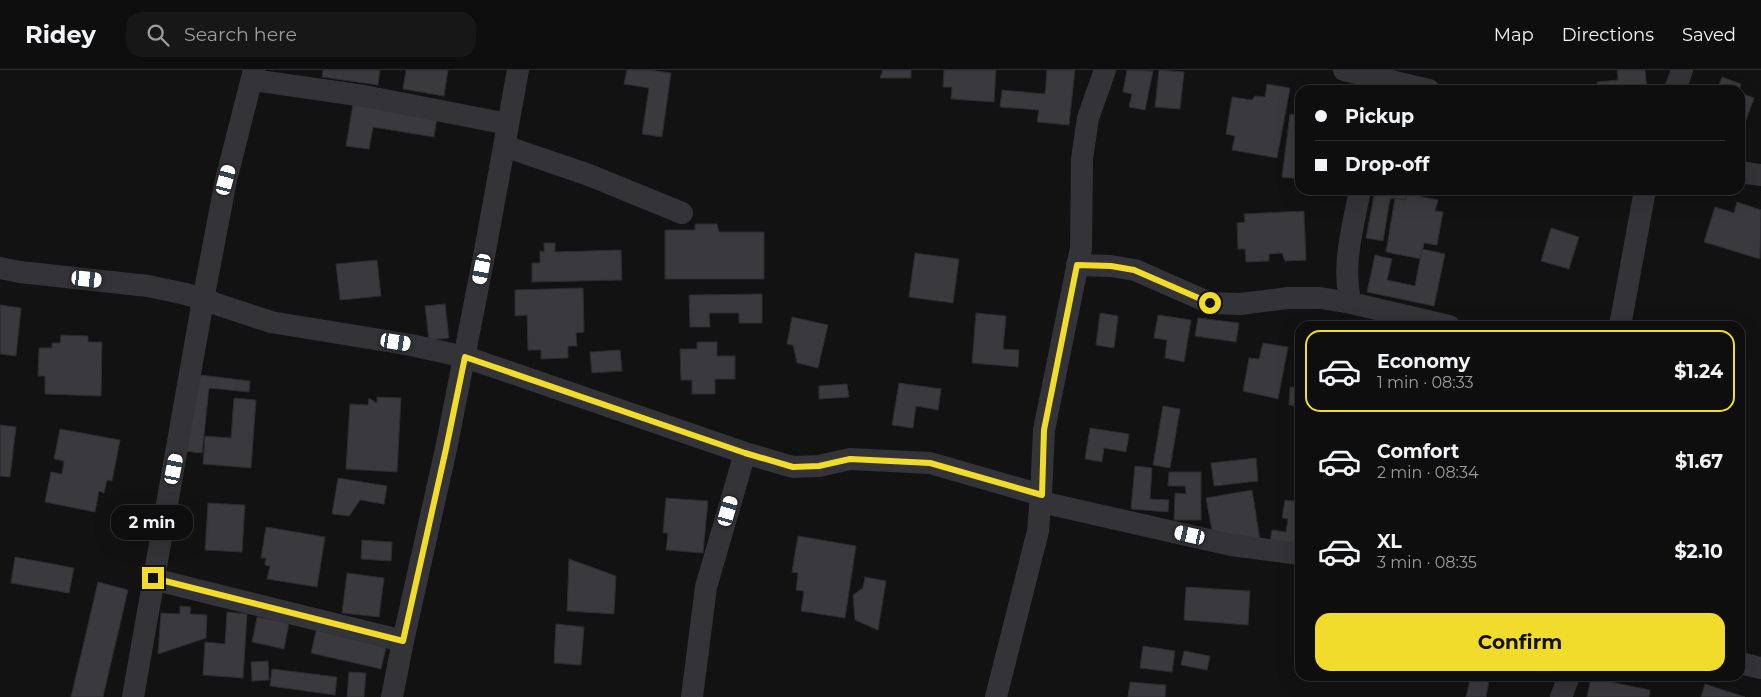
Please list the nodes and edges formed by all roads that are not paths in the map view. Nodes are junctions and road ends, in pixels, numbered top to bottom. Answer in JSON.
{"nodes":[{"id":1,"x":518,"y":70,"type":"edge"},
{"id":2,"x":1105,"y":70,"type":"edge"},
{"id":3,"x":1344,"y":70,"type":"edge"},
{"id":4,"x":1682,"y":70,"type":"edge"},
{"id":5,"x":254,"y":75,"type":"edge"},
{"id":6,"x":1381,"y":84,"type":"edge"},
{"id":7,"x":1678,"y":85,"type":"edge"},
{"id":8,"x":508,"y":124,"type":"junction"},
{"id":9,"x":504,"y":146,"type":"junction"},
{"id":10,"x":1745,"y":173,"type":"edge"},
{"id":11,"x":1761,"y":175,"type":"edge"},
{"id":12,"x":1359,"y":195,"type":"edge"},
{"id":13,"x":1644,"y":195,"type":"edge"},
{"id":14,"x":682,"y":214,"type":"dead end"},
{"id":15,"x":1077,"y":265,"type":"junction"},
{"id":16,"x":0,"y":268,"type":"edge"},
{"id":17,"x":203,"y":300,"type":"junction"},
{"id":18,"x":1351,"y":303,"type":"junction"},
{"id":19,"x":1428,"y":321,"type":"edge"},
{"id":20,"x":1621,"y":321,"type":"edge"},
{"id":21,"x":465,"y":357,"type":"junction"},
{"id":22,"x":745,"y":453,"type":"junction"},
{"id":23,"x":1041,"y":498,"type":"junction"},
{"id":24,"x":1295,"y":553,"type":"edge"},
{"id":25,"x":153,"y":578,"type":"junction"},
{"id":26,"x":403,"y":641,"type":"junction"},
{"id":27,"x":1745,"y":664,"type":"edge"},
{"id":28,"x":1761,"y":668,"type":"edge"},
{"id":29,"x":1566,"y":681,"type":"edge"},
{"id":30,"x":133,"y":697,"type":"edge"},
{"id":31,"x":392,"y":697,"type":"edge"},
{"id":32,"x":692,"y":697,"type":"edge"},
{"id":33,"x":996,"y":697,"type":"edge"},
{"id":34,"x":1561,"y":697,"type":"edge"}],
"edges":[{"from":1,"to":8,"type":"street"},
{"from":2,"to":15,"type":"street"},
{"from":3,"to":6,"type":"street"},
{"from":4,"to":7,"type":"street"},
{"from":5,"to":8,"type":"street"},
{"from":5,"to":17,"type":"street"},
{"from":8,"to":9,"type":"street"},
{"from":9,"to":14,"type":"street"},
{"from":9,"to":21,"type":"street"},
{"from":10,"to":11,"type":"street"},
{"from":12,"to":18,"type":"street"},
{"from":13,"to":20,"type":"street"},
{"from":15,"to":18,"type":"street"},
{"from":15,"to":23,"type":"street"},
{"from":16,"to":17,"type":"street"},
{"from":17,"to":21,"type":"street"},
{"from":17,"to":25,"type":"street"},
{"from":18,"to":19,"type":"street"},
{"from":21,"to":22,"type":"street"},
{"from":21,"to":26,"type":"street"},
{"from":22,"to":23,"type":"street"},
{"from":22,"to":32,"type":"street"},
{"from":23,"to":24,"type":"street"},
{"from":23,"to":33,"type":"street"},
{"from":25,"to":26,"type":"street"},
{"from":25,"to":30,"type":"street"},
{"from":26,"to":31,"type":"street"},
{"from":27,"to":28,"type":"street"},
{"from":29,"to":34,"type":"street"}]}
